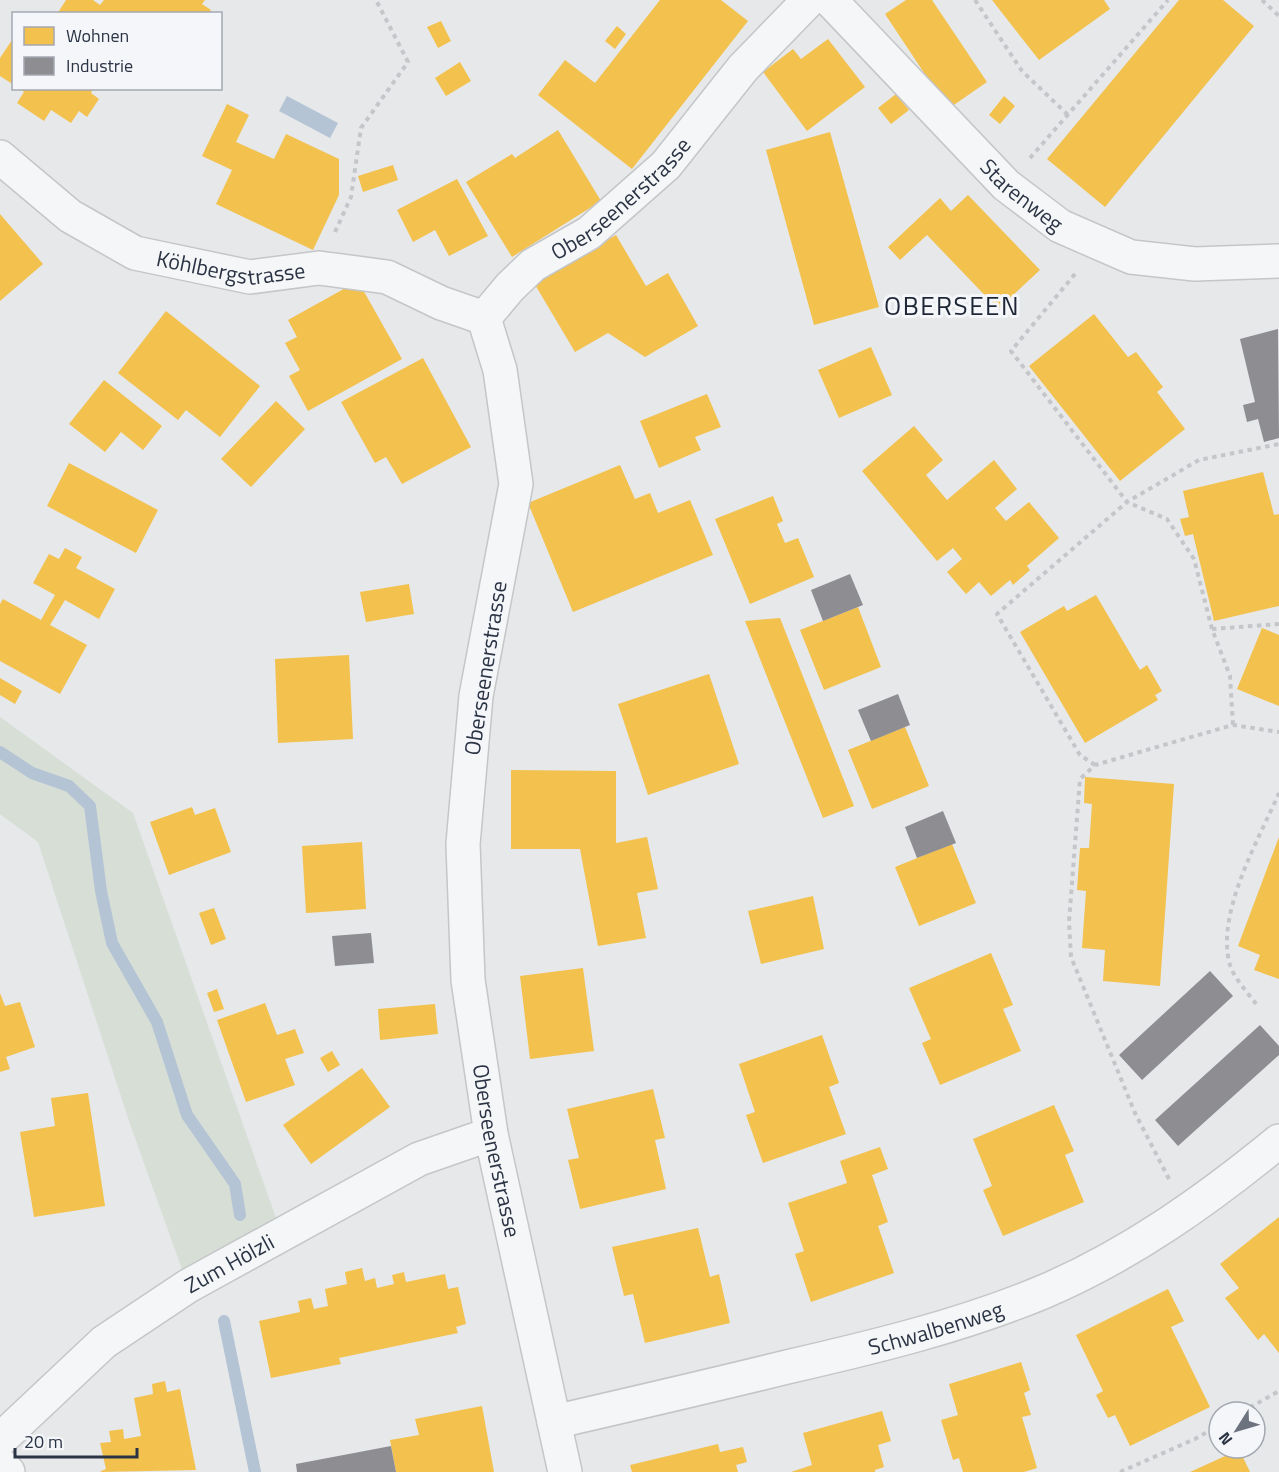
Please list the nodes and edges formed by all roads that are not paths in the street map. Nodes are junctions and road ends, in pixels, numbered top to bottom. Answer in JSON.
{"nodes":[{"id":1,"x":809,"y":0,"type":"edge"},
{"id":2,"x":830,"y":0,"type":"edge"},
{"id":3,"x":0,"y":157,"type":"edge"},
{"id":4,"x":1279,"y":261,"type":"edge"},
{"id":5,"x":484,"y":318,"type":"junction"},
{"id":6,"x":491,"y":1134,"type":"junction"},
{"id":7,"x":1279,"y":1142,"type":"edge"},
{"id":8,"x":554,"y":1422,"type":"junction"},
{"id":9,"x":0,"y":1440,"type":"edge"},
{"id":10,"x":0,"y":1464,"type":"edge"},
{"id":11,"x":8,"y":1472,"type":"edge"},
{"id":12,"x":565,"y":1472,"type":"edge"}],
"edges":[{"from":1,"to":5,"type":"street","name":"Oberseenerstrasse"},
{"from":2,"to":4,"type":"street","name":"Starenweg"},
{"from":3,"to":5,"type":"street","name":"Köhlbergstrasse"},
{"from":5,"to":6,"type":"street","name":"Oberseenerstrasse"},
{"from":6,"to":8,"type":"street","name":"Oberseenerstrasse"},
{"from":6,"to":9,"type":"street","name":"Zum Hölzli"},
{"from":7,"to":8,"type":"street","name":"Schwalbenweg"},
{"from":8,"to":12,"type":"street","name":"Oberseenerstrasse"},
{"from":10,"to":11,"type":"street"}]}
